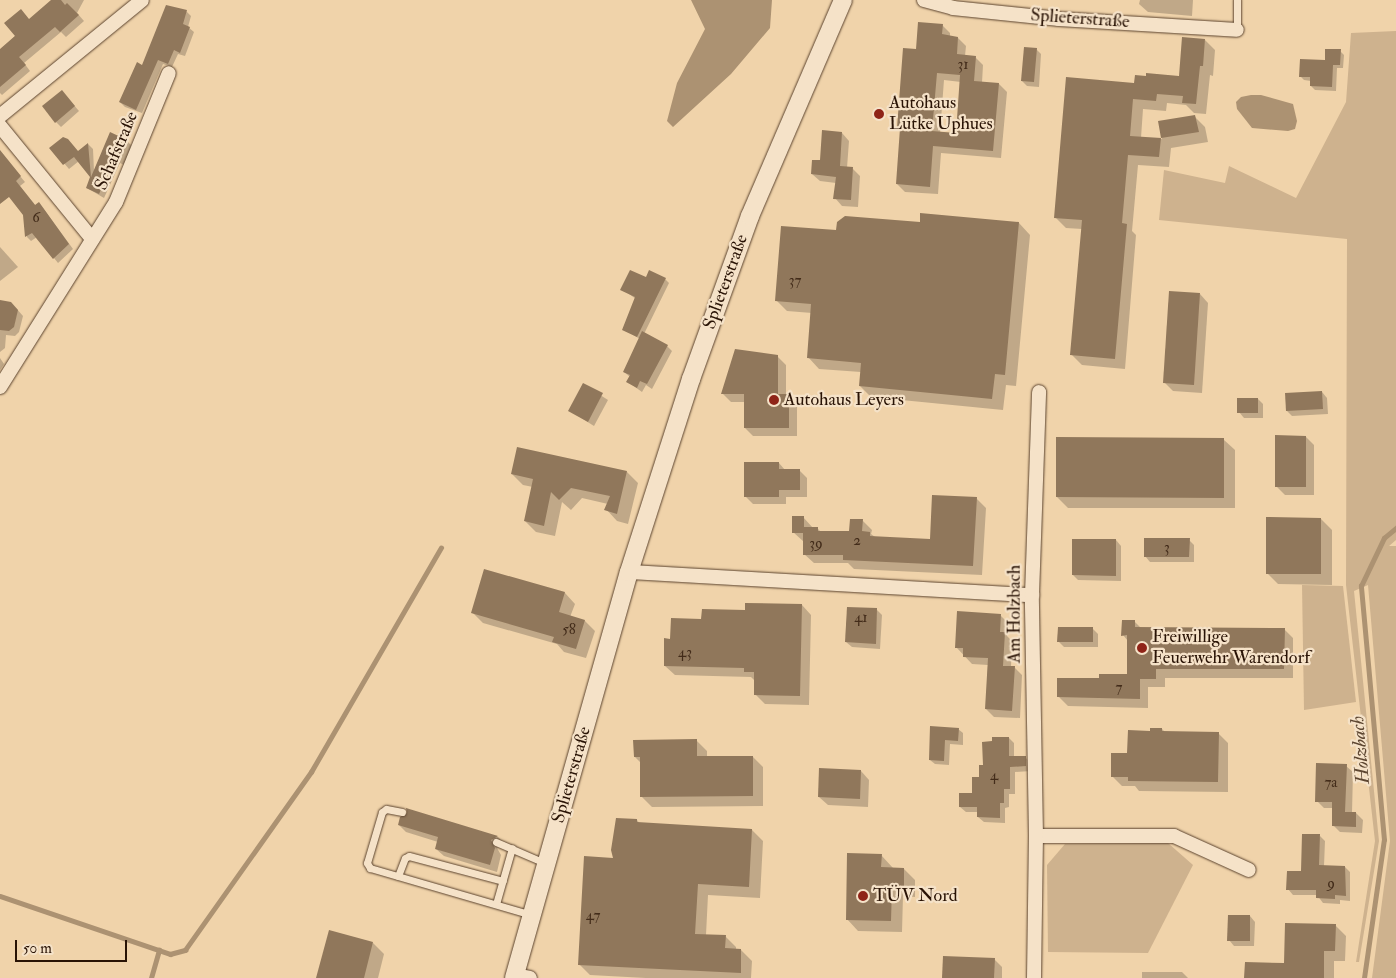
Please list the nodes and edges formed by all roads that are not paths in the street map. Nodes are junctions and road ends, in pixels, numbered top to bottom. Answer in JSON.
{"nodes":[{"id":1,"x":142,"y":0,"type":"edge"},
{"id":2,"x":844,"y":0,"type":"edge"},
{"id":3,"x":924,"y":0,"type":"edge"},
{"id":4,"x":1237,"y":0,"type":"edge"},
{"id":5,"x":1237,"y":30,"type":"joint"},
{"id":6,"x":169,"y":74,"type":"dead end"},
{"id":7,"x":0,"y":116,"type":"edge"},
{"id":8,"x":0,"y":126,"type":"edge"},
{"id":9,"x":92,"y":239,"type":"junction"},
{"id":10,"x":0,"y":387,"type":"edge"},
{"id":11,"x":1039,"y":392,"type":"dead end"},
{"id":12,"x":629,"y":572,"type":"junction"},
{"id":13,"x":1032,"y":595,"type":"junction"},
{"id":14,"x":402,"y":812,"type":"dead end"},
{"id":15,"x":1036,"y":836,"type":"junction"},
{"id":16,"x":496,"y":842,"type":"dead end"},
{"id":17,"x":512,"y":848,"type":"junction"},
{"id":18,"x":547,"y":864,"type":"junction"},
{"id":19,"x":1249,"y":870,"type":"dead end"},
{"id":20,"x":398,"y":876,"type":"junction"},
{"id":21,"x":503,"y":881,"type":"junction"},
{"id":22,"x":496,"y":904,"type":"junction"},
{"id":23,"x":532,"y":915,"type":"junction"},
{"id":24,"x":520,"y":977,"type":"edge"},
{"id":25,"x":1034,"y":978,"type":"edge"}],
"edges":[{"from":1,"to":7,"type":"street"},
{"from":2,"to":12,"type":"street","name":"Splieterstraße"},
{"from":3,"to":5,"type":"street","name":"Splieterstraße"},
{"from":4,"to":5,"type":"lane"},
{"from":6,"to":9,"type":"street","name":"Schafstraße"},
{"from":8,"to":9,"type":"street"},
{"from":9,"to":10,"type":"street","name":"Schafstraße"},
{"from":11,"to":13,"type":"street","name":"Am Holzbach"},
{"from":12,"to":13,"type":"street"},
{"from":12,"to":18,"type":"street","name":"Splieterstraße"},
{"from":13,"to":15,"type":"street","name":"Am Holzbach"},
{"from":14,"to":20,"type":"lane"},
{"from":15,"to":19,"type":"street"},
{"from":15,"to":25,"type":"street","name":"Am Holzbach"},
{"from":16,"to":17,"type":"lane"},
{"from":17,"to":18,"type":"lane"},
{"from":17,"to":21,"type":"lane"},
{"from":18,"to":23,"type":"street","name":"Splieterstraße"},
{"from":20,"to":21,"type":"lane"},
{"from":20,"to":22,"type":"lane"},
{"from":21,"to":22,"type":"lane"},
{"from":22,"to":23,"type":"lane"},
{"from":23,"to":24,"type":"street","name":"Splieterstraße"}]}
